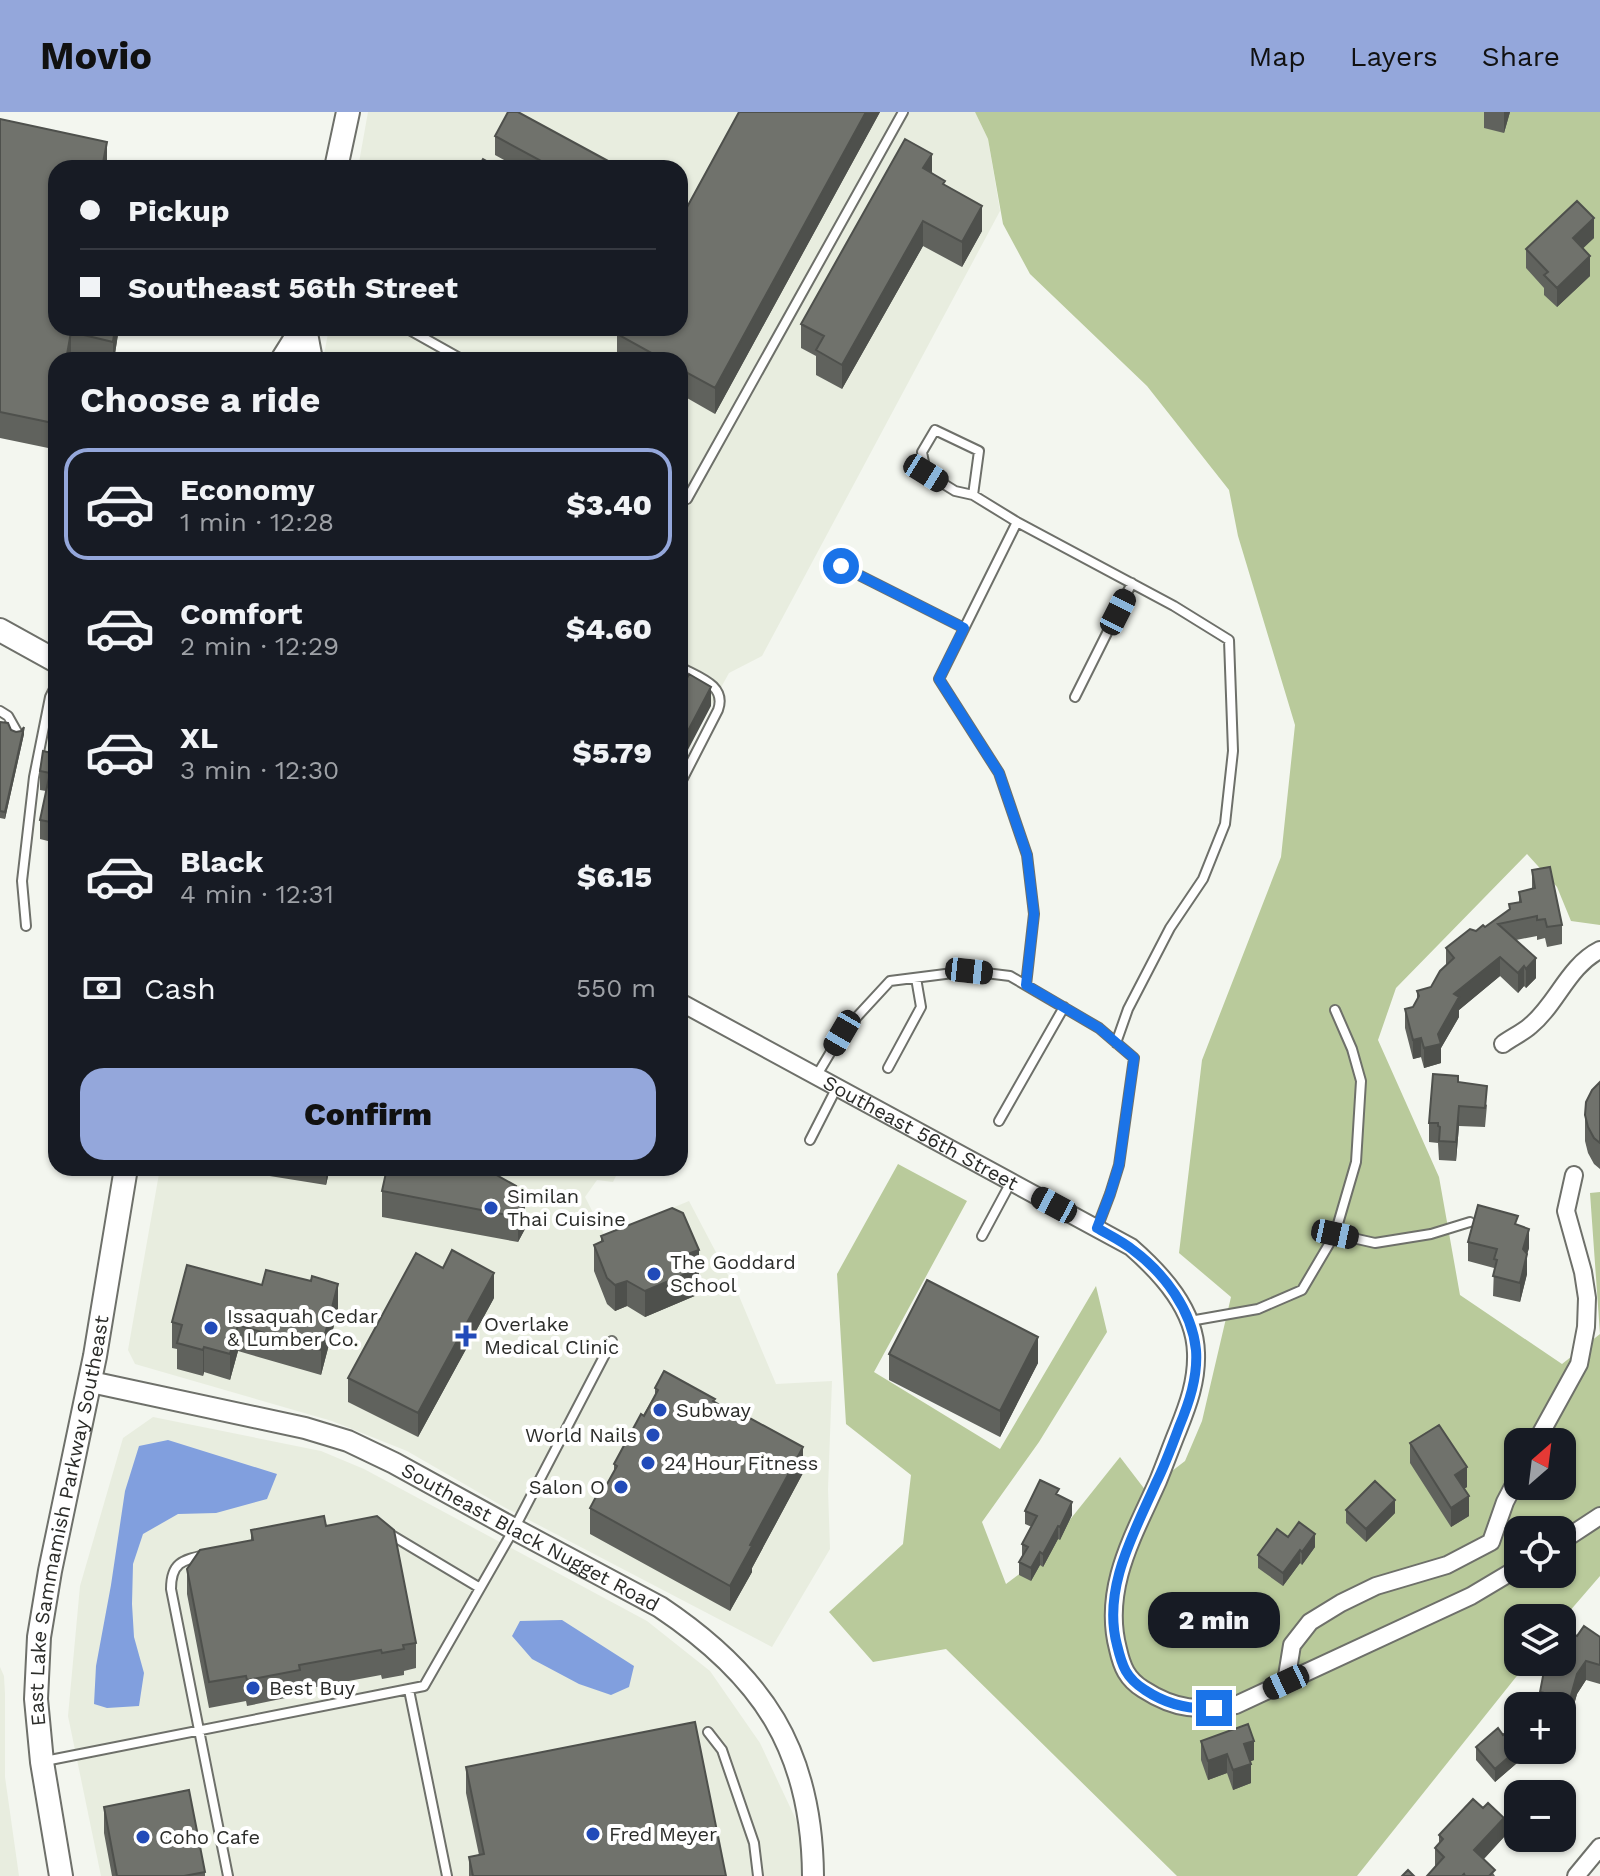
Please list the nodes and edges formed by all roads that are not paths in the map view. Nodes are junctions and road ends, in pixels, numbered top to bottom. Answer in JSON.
{"nodes":[{"id":1,"x":348,"y":112,"type":"edge"},
{"id":2,"x":903,"y":112,"type":"edge"},
{"id":3,"x":338,"y":160,"type":"edge"},
{"id":4,"x":420,"y":336,"type":"edge"},
{"id":5,"x":449,"y":352,"type":"edge"},
{"id":6,"x":973,"y":495,"type":"junction"},
{"id":7,"x":688,"y":497,"type":"edge"},
{"id":8,"x":1017,"y":522,"type":"junction"},
{"id":9,"x":841,"y":566,"type":"dead end"},
{"id":10,"x":1132,"y":583,"type":"junction"},
{"id":11,"x":964,"y":628,"type":"junction"},
{"id":12,"x":0,"y":630,"type":"edge"},
{"id":13,"x":48,"y":657,"type":"edge"},
{"id":14,"x":688,"y":671,"type":"edge"},
{"id":15,"x":1075,"y":697,"type":"dead end"},
{"id":16,"x":48,"y":707,"type":"edge"},
{"id":17,"x":0,"y":711,"type":"edge"},
{"id":18,"x":17,"y":732,"type":"edge"},
{"id":19,"x":688,"y":768,"type":"edge"},
{"id":20,"x":26,"y":926,"type":"dead end"},
{"id":21,"x":1600,"y":950,"type":"edge"},
{"id":22,"x":916,"y":978,"type":"junction"},
{"id":23,"x":1026,"y":985,"type":"junction"},
{"id":24,"x":688,"y":1006,"type":"edge"},
{"id":25,"x":1064,"y":1007,"type":"junction"},
{"id":26,"x":1335,"y":1010,"type":"dead end"},
{"id":27,"x":1116,"y":1043,"type":"junction"},
{"id":28,"x":1503,"y":1044,"type":"dead end"},
{"id":29,"x":888,"y":1068,"type":"dead end"},
{"id":30,"x":817,"y":1075,"type":"junction"},
{"id":31,"x":838,"y":1087,"type":"junction"},
{"id":32,"x":999,"y":1121,"type":"dead end"},
{"id":33,"x":810,"y":1140,"type":"dead end"},
{"id":34,"x":1574,"y":1175,"type":"dead end"},
{"id":35,"x":125,"y":1176,"type":"edge"},
{"id":36,"x":1011,"y":1182,"type":"junction"},
{"id":37,"x":1470,"y":1222,"type":"edge"},
{"id":38,"x":1097,"y":1228,"type":"junction"},
{"id":39,"x":1335,"y":1234,"type":"junction"},
{"id":40,"x":982,"y":1236,"type":"dead end"},
{"id":41,"x":1189,"y":1321,"type":"junction"},
{"id":42,"x":612,"y":1341,"type":"dead end"},
{"id":43,"x":91,"y":1382,"type":"junction"},
{"id":44,"x":1544,"y":1428,"type":"edge"},
{"id":45,"x":1506,"y":1500,"type":"edge"},
{"id":46,"x":1600,"y":1516,"type":"edge"},
{"id":47,"x":379,"y":1528,"type":"edge"},
{"id":48,"x":514,"y":1529,"type":"junction"},
{"id":49,"x":1576,"y":1532,"type":"edge"},
{"id":50,"x":207,"y":1554,"type":"edge"},
{"id":51,"x":1504,"y":1576,"type":"edge"},
{"id":52,"x":480,"y":1588,"type":"junction"},
{"id":53,"x":1286,"y":1682,"type":"junction"},
{"id":54,"x":409,"y":1690,"type":"junction"},
{"id":55,"x":199,"y":1731,"type":"junction"},
{"id":56,"x":708,"y":1732,"type":"dead end"},
{"id":57,"x":42,"y":1762,"type":"junction"},
{"id":58,"x":1600,"y":1847,"type":"edge"},
{"id":59,"x":61,"y":1876,"type":"edge"},
{"id":60,"x":228,"y":1876,"type":"edge"},
{"id":61,"x":447,"y":1876,"type":"edge"},
{"id":62,"x":758,"y":1876,"type":"edge"},
{"id":63,"x":813,"y":1876,"type":"edge"},
{"id":64,"x":1576,"y":1876,"type":"edge"}],
"edges":[{"from":1,"to":3,"type":"main road"},
{"from":2,"to":7,"type":"lane"},
{"from":4,"to":5,"type":"lane"},
{"from":6,"to":6,"type":"lane"},
{"from":6,"to":8,"type":"lane"},
{"from":8,"to":10,"type":"lane"},
{"from":8,"to":11,"type":"lane"},
{"from":9,"to":11,"type":"lane"},
{"from":10,"to":15,"type":"lane"},
{"from":10,"to":27,"type":"lane"},
{"from":11,"to":23,"type":"lane"},
{"from":12,"to":13,"type":"main road"},
{"from":14,"to":19,"type":"lane"},
{"from":16,"to":20,"type":"lane"},
{"from":17,"to":18,"type":"lane"},
{"from":21,"to":28,"type":"street"},
{"from":22,"to":23,"type":"lane"},
{"from":22,"to":29,"type":"lane"},
{"from":22,"to":30,"type":"lane"},
{"from":23,"to":25,"type":"lane"},
{"from":24,"to":30,"type":"street","name":"Southeast 56th Street"},
{"from":25,"to":27,"type":"lane"},
{"from":25,"to":32,"type":"lane"},
{"from":26,"to":39,"type":"lane"},
{"from":27,"to":38,"type":"lane"},
{"from":30,"to":31,"type":"street","name":"Southeast 56th Street"},
{"from":31,"to":33,"type":"lane"},
{"from":31,"to":36,"type":"street","name":"Southeast 56th Street"},
{"from":34,"to":44,"type":"street"},
{"from":35,"to":43,"type":"main road","name":"East Lake Sammamish Parkway Southeast"},
{"from":36,"to":38,"type":"street","name":"Southeast 56th Street"},
{"from":36,"to":40,"type":"lane"},
{"from":37,"to":39,"type":"lane"},
{"from":38,"to":41,"type":"street","name":"Southeast 56th Street"},
{"from":39,"to":41,"type":"lane"},
{"from":41,"to":53,"type":"street","name":"Southeast 56th Street"},
{"from":42,"to":48,"type":"lane"},
{"from":43,"to":48,"type":"street","name":"Southeast Black Nugget Road"},
{"from":43,"to":57,"type":"main road","name":"East Lake Sammamish Parkway Southeast"},
{"from":45,"to":53,"type":"street"},
{"from":46,"to":49,"type":"street"},
{"from":47,"to":52,"type":"lane"},
{"from":48,"to":52,"type":"lane"},
{"from":48,"to":63,"type":"street","name":"Southeast Black Nugget Road"},
{"from":50,"to":55,"type":"lane"},
{"from":51,"to":53,"type":"street","name":"Southeast 56th Street"},
{"from":52,"to":54,"type":"lane"},
{"from":54,"to":55,"type":"lane"},
{"from":54,"to":61,"type":"lane"},
{"from":55,"to":57,"type":"lane"},
{"from":55,"to":60,"type":"lane"},
{"from":56,"to":62,"type":"lane"},
{"from":57,"to":59,"type":"main road","name":"East Lake Sammamish Parkway Southeast"},
{"from":58,"to":64,"type":"street"}]}
